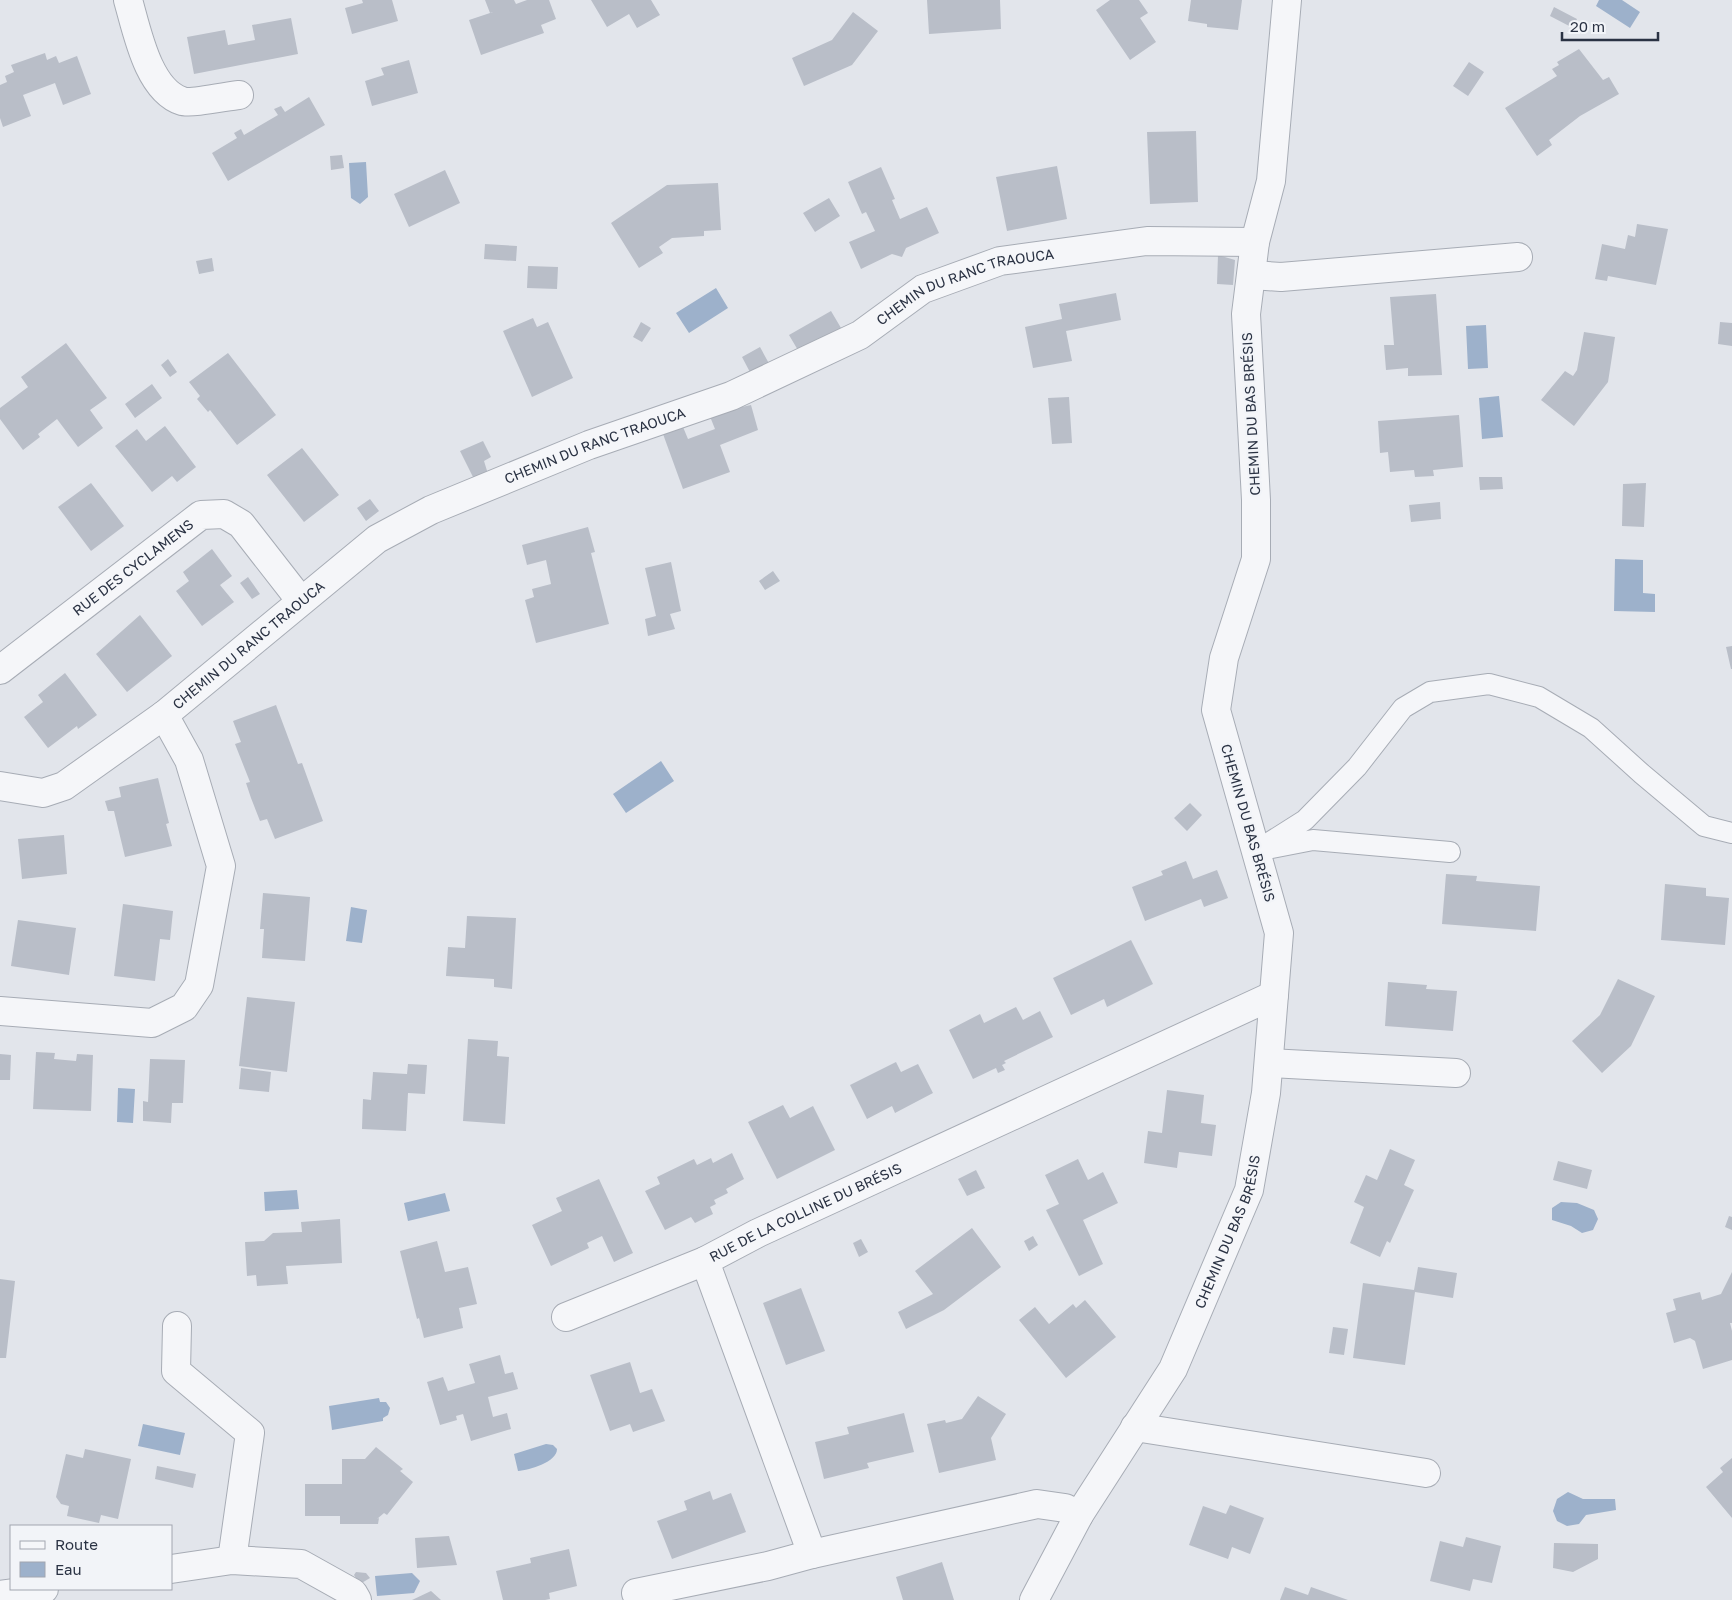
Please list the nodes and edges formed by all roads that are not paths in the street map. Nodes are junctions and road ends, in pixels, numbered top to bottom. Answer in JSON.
{"nodes":[{"id":1,"x":128,"y":0,"type":"edge"},
{"id":2,"x":1287,"y":0,"type":"edge"},
{"id":3,"x":239,"y":95,"type":"dead end"},
{"id":4,"x":1255,"y":242,"type":"junction"},
{"id":5,"x":1518,"y":256,"type":"dead end"},
{"id":6,"x":1252,"y":275,"type":"junction"},
{"id":7,"x":301,"y":601,"type":"junction"},
{"id":8,"x":0,"y":670,"type":"edge"},
{"id":9,"x":164,"y":715,"type":"junction"},
{"id":10,"x":0,"y":786,"type":"edge"},
{"id":11,"x":1732,"y":833,"type":"edge"},
{"id":12,"x":1256,"y":851,"type":"junction"},
{"id":13,"x":1450,"y":852,"type":"dead end"},
{"id":14,"x":1274,"y":995,"type":"junction"},
{"id":15,"x":0,"y":1011,"type":"edge"},
{"id":16,"x":1269,"y":1063,"type":"junction"},
{"id":17,"x":1456,"y":1073,"type":"dead end"},
{"id":18,"x":705,"y":1261,"type":"junction"},
{"id":19,"x":566,"y":1317,"type":"dead end"},
{"id":20,"x":177,"y":1326,"type":"dead end"},
{"id":21,"x":1135,"y":1427,"type":"junction"},
{"id":22,"x":1426,"y":1474,"type":"dead end"},
{"id":23,"x":1078,"y":1515,"type":"junction"},
{"id":24,"x":812,"y":1554,"type":"junction"},
{"id":25,"x":232,"y":1560,"type":"junction"},
{"id":26,"x":172,"y":1569,"type":"edge"},
{"id":27,"x":37,"y":1590,"type":"edge"},
{"id":28,"x":636,"y":1593,"type":"dead end"},
{"id":29,"x":0,"y":1595,"type":"edge"},
{"id":30,"x":357,"y":1600,"type":"edge"},
{"id":31,"x":1034,"y":1600,"type":"edge"}],
"edges":[{"from":1,"to":3,"type":"street"},
{"from":2,"to":4,"type":"street","name":"CHEMIN DU BAS BRÉSIS"},
{"from":4,"to":6,"type":"street","name":"CHEMIN DU BAS BRÉSIS"},
{"from":4,"to":7,"type":"street","name":"CHEMIN DU RANC TRAOUCA"},
{"from":5,"to":6,"type":"street"},
{"from":6,"to":12,"type":"street","name":"CHEMIN DU BAS BRÉSIS"},
{"from":7,"to":8,"type":"street","name":"RUE DES CYCLAMENS"},
{"from":7,"to":9,"type":"street","name":"CHEMIN DU RANC TRAOUCA"},
{"from":9,"to":10,"type":"street","name":"CHEMIN DU RANC TRAOUCA"},
{"from":9,"to":15,"type":"street"},
{"from":11,"to":12,"type":"lane"},
{"from":12,"to":13,"type":"lane"},
{"from":12,"to":14,"type":"street","name":"CHEMIN DU BAS BRÉSIS"},
{"from":14,"to":16,"type":"street","name":"CHEMIN DU BAS BRÉSIS"},
{"from":14,"to":18,"type":"street","name":"RUE DE LA COLLINE DU BRÉSIS"},
{"from":16,"to":17,"type":"street"},
{"from":16,"to":21,"type":"street","name":"CHEMIN DU BAS BRÉSIS"},
{"from":18,"to":19,"type":"street"},
{"from":18,"to":24,"type":"street","name":"RUE DE LA COLLINE DU BRÉSIS"},
{"from":20,"to":25,"type":"street"},
{"from":21,"to":22,"type":"street"},
{"from":21,"to":23,"type":"street","name":"CHEMIN DU BAS BRÉSIS"},
{"from":23,"to":24,"type":"street"},
{"from":23,"to":31,"type":"street","name":"CHEMIN DU BAS BRÉSIS"},
{"from":24,"to":28,"type":"street"},
{"from":25,"to":26,"type":"street"},
{"from":25,"to":30,"type":"street"},
{"from":27,"to":29,"type":"street"}]}
